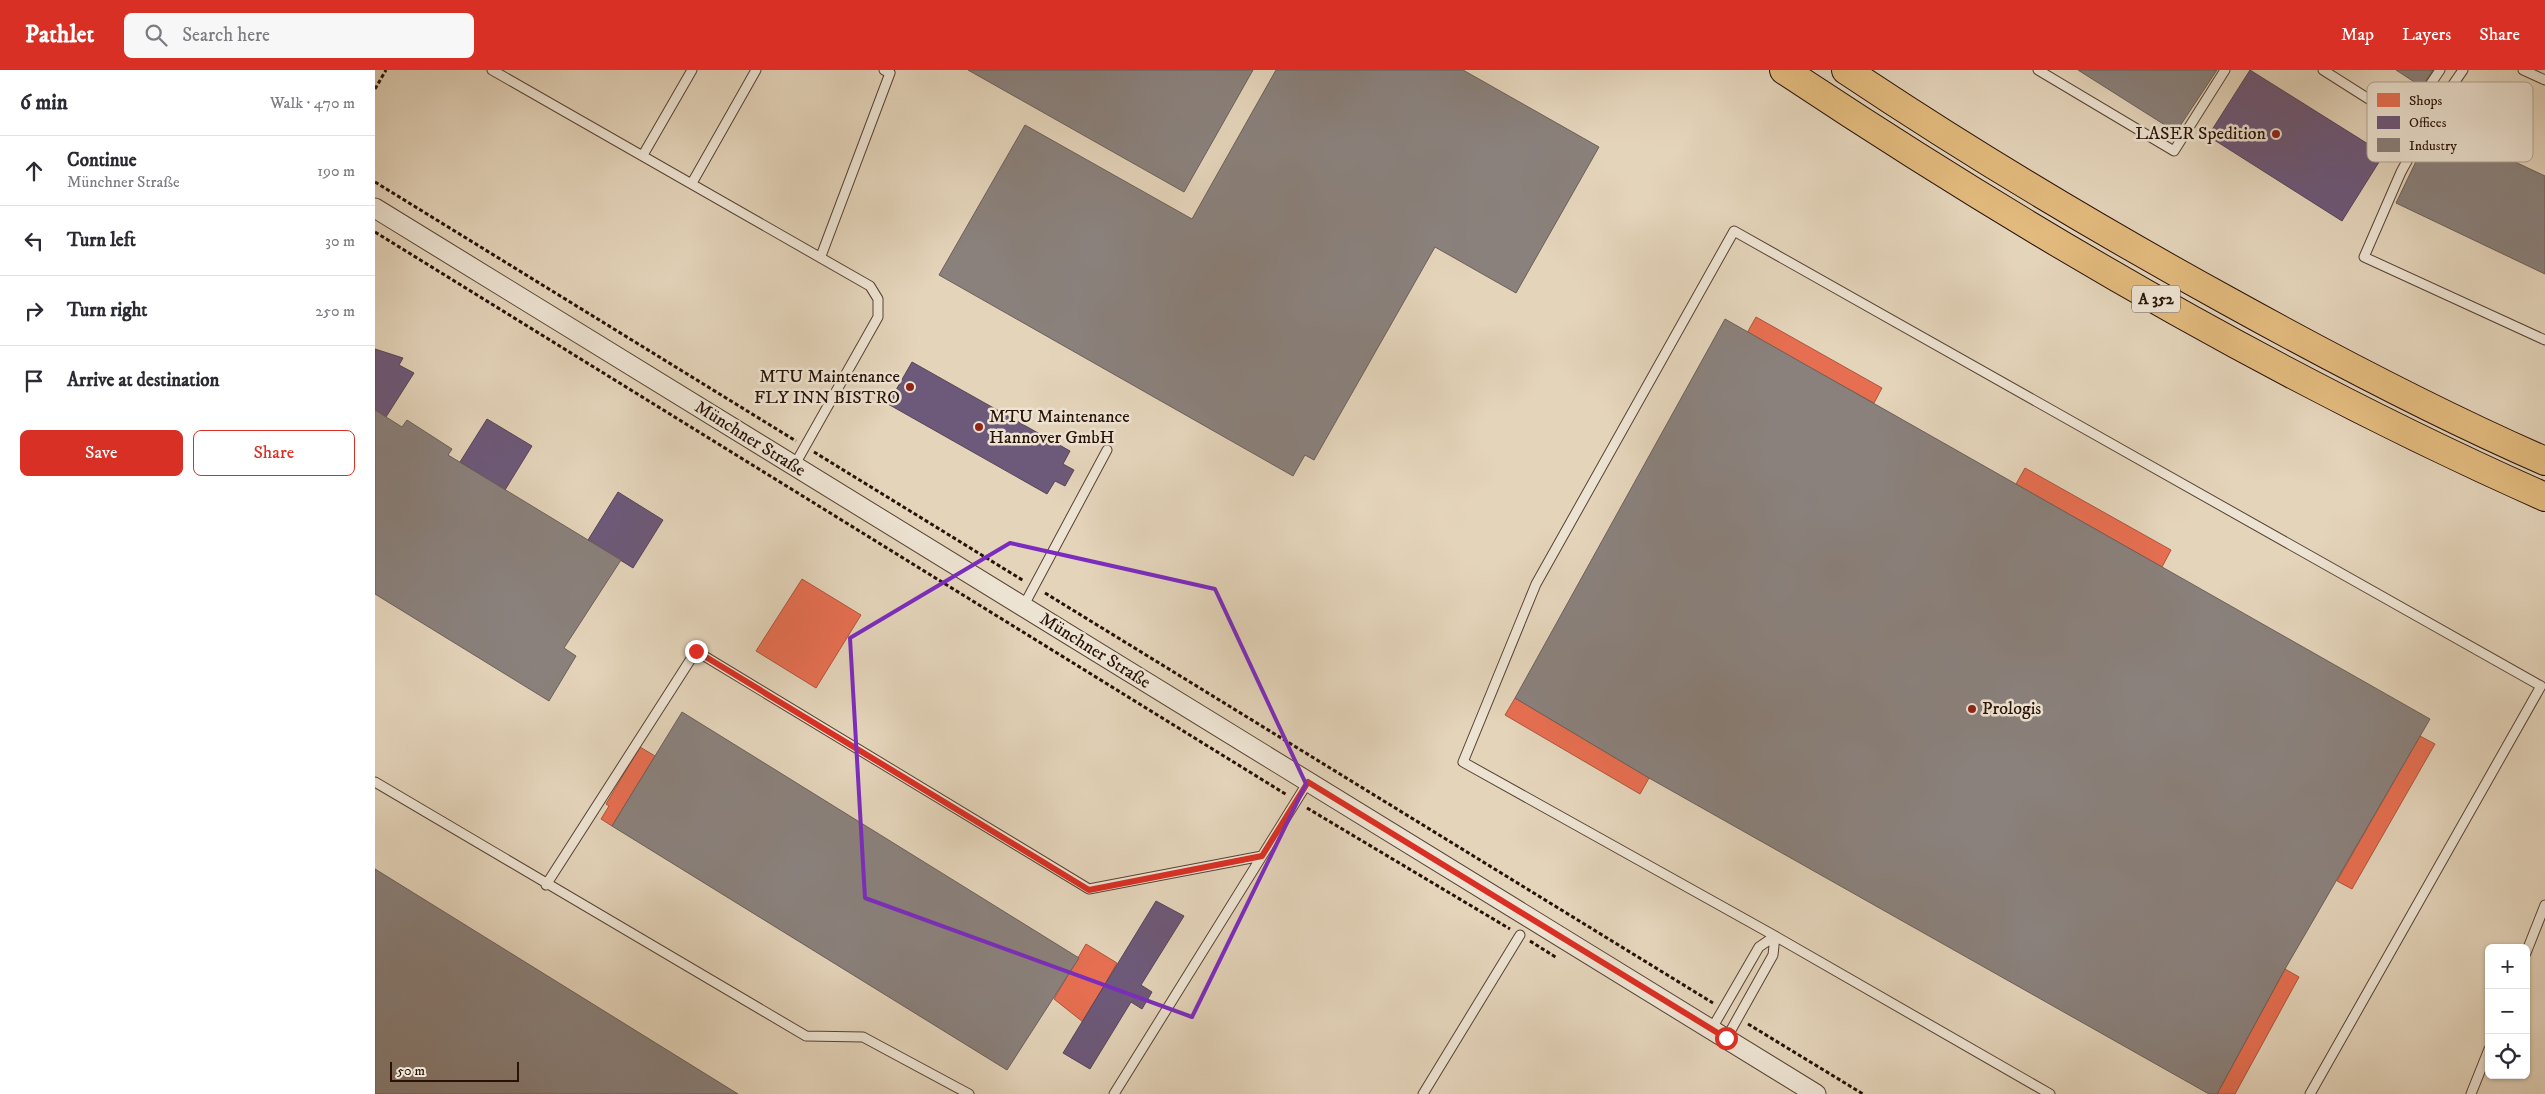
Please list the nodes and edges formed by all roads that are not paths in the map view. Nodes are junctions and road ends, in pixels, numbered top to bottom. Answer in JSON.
{"nodes":[{"id":1,"x":492,"y":70,"type":"edge"},
{"id":2,"x":692,"y":70,"type":"edge"},
{"id":3,"x":756,"y":70,"type":"edge"},
{"id":4,"x":884,"y":70,"type":"edge"},
{"id":5,"x":1784,"y":70,"type":"edge"},
{"id":6,"x":1846,"y":70,"type":"edge"},
{"id":7,"x":2038,"y":70,"type":"edge"},
{"id":8,"x":2225,"y":70,"type":"edge"},
{"id":9,"x":2323,"y":70,"type":"edge"},
{"id":10,"x":2440,"y":70,"type":"edge"},
{"id":11,"x":2463,"y":70,"type":"edge"},
{"id":12,"x":2523,"y":70,"type":"edge"},
{"id":13,"x":2545,"y":80,"type":"edge"},
{"id":14,"x":2432,"y":82,"type":"edge"},
{"id":15,"x":2455,"y":82,"type":"edge"},
{"id":16,"x":2367,"y":98,"type":"edge"},
{"id":17,"x":643,"y":155,"type":"junction"},
{"id":18,"x":2406,"y":162,"type":"edge"},
{"id":19,"x":692,"y":183,"type":"junction"},
{"id":20,"x":375,"y":208,"type":"edge"},
{"id":21,"x":821,"y":256,"type":"junction"},
{"id":22,"x":2545,"y":340,"type":"edge"},
{"id":23,"x":1107,"y":450,"type":"dead end"},
{"id":24,"x":2545,"y":461,"type":"edge"},
{"id":25,"x":794,"y":466,"type":"junction"},
{"id":26,"x":2545,"y":497,"type":"edge"},
{"id":27,"x":1023,"y":606,"type":"junction"},
{"id":28,"x":375,"y":782,"type":"edge"},
{"id":29,"x":1308,"y":782,"type":"junction"},
{"id":30,"x":1262,"y":856,"type":"junction"},
{"id":31,"x":546,"y":885,"type":"junction"},
{"id":32,"x":2545,"y":905,"type":"edge"},
{"id":33,"x":1519,"y":935,"type":"road end"},
{"id":34,"x":1775,"y":936,"type":"junction"},
{"id":35,"x":2530,"y":944,"type":"edge"},
{"id":36,"x":1718,"y":1034,"type":"junction"},
{"id":37,"x":2485,"y":1059,"type":"edge"},
{"id":38,"x":969,"y":1094,"type":"edge"},
{"id":39,"x":1114,"y":1094,"type":"edge"},
{"id":40,"x":1423,"y":1094,"type":"edge"},
{"id":41,"x":1816,"y":1094,"type":"edge"},
{"id":42,"x":2049,"y":1094,"type":"edge"},
{"id":43,"x":2310,"y":1094,"type":"edge"},
{"id":44,"x":2471,"y":1094,"type":"edge"}],
"edges":[{"from":1,"to":17,"type":"lane"},
{"from":2,"to":17,"type":"lane"},
{"from":3,"to":19,"type":"lane"},
{"from":4,"to":21,"type":"lane"},
{"from":5,"to":26,"type":"highway","number":"A 352"},
{"from":6,"to":24,"type":"highway","number":"A 352"},
{"from":7,"to":8,"type":"lane"},
{"from":9,"to":16,"type":"lane"},
{"from":10,"to":14,"type":"lane"},
{"from":11,"to":15,"type":"lane"},
{"from":12,"to":13,"type":"lane"},
{"from":17,"to":19,"type":"lane"},
{"from":18,"to":22,"type":"lane"},
{"from":19,"to":21,"type":"lane"},
{"from":20,"to":25,"type":"street","name":"Münchner Straße"},
{"from":21,"to":25,"type":"lane"},
{"from":23,"to":27,"type":"lane"},
{"from":25,"to":27,"type":"street","name":"Münchner Straße"},
{"from":27,"to":29,"type":"street","name":"Münchner Straße"},
{"from":28,"to":31,"type":"lane"},
{"from":29,"to":30,"type":"lane"},
{"from":29,"to":36,"type":"street","name":"Münchner Straße"},
{"from":30,"to":31,"type":"lane"},
{"from":30,"to":39,"type":"lane"},
{"from":31,"to":38,"type":"lane"},
{"from":32,"to":35,"type":"lane"},
{"from":33,"to":40,"type":"lane"},
{"from":34,"to":36,"type":"lane"},
{"from":34,"to":36,"type":"lane"},
{"from":34,"to":42,"type":"lane"},
{"from":34,"to":43,"type":"lane"},
{"from":36,"to":41,"type":"street","name":"Münchner Straße"},
{"from":37,"to":44,"type":"lane"}]}
